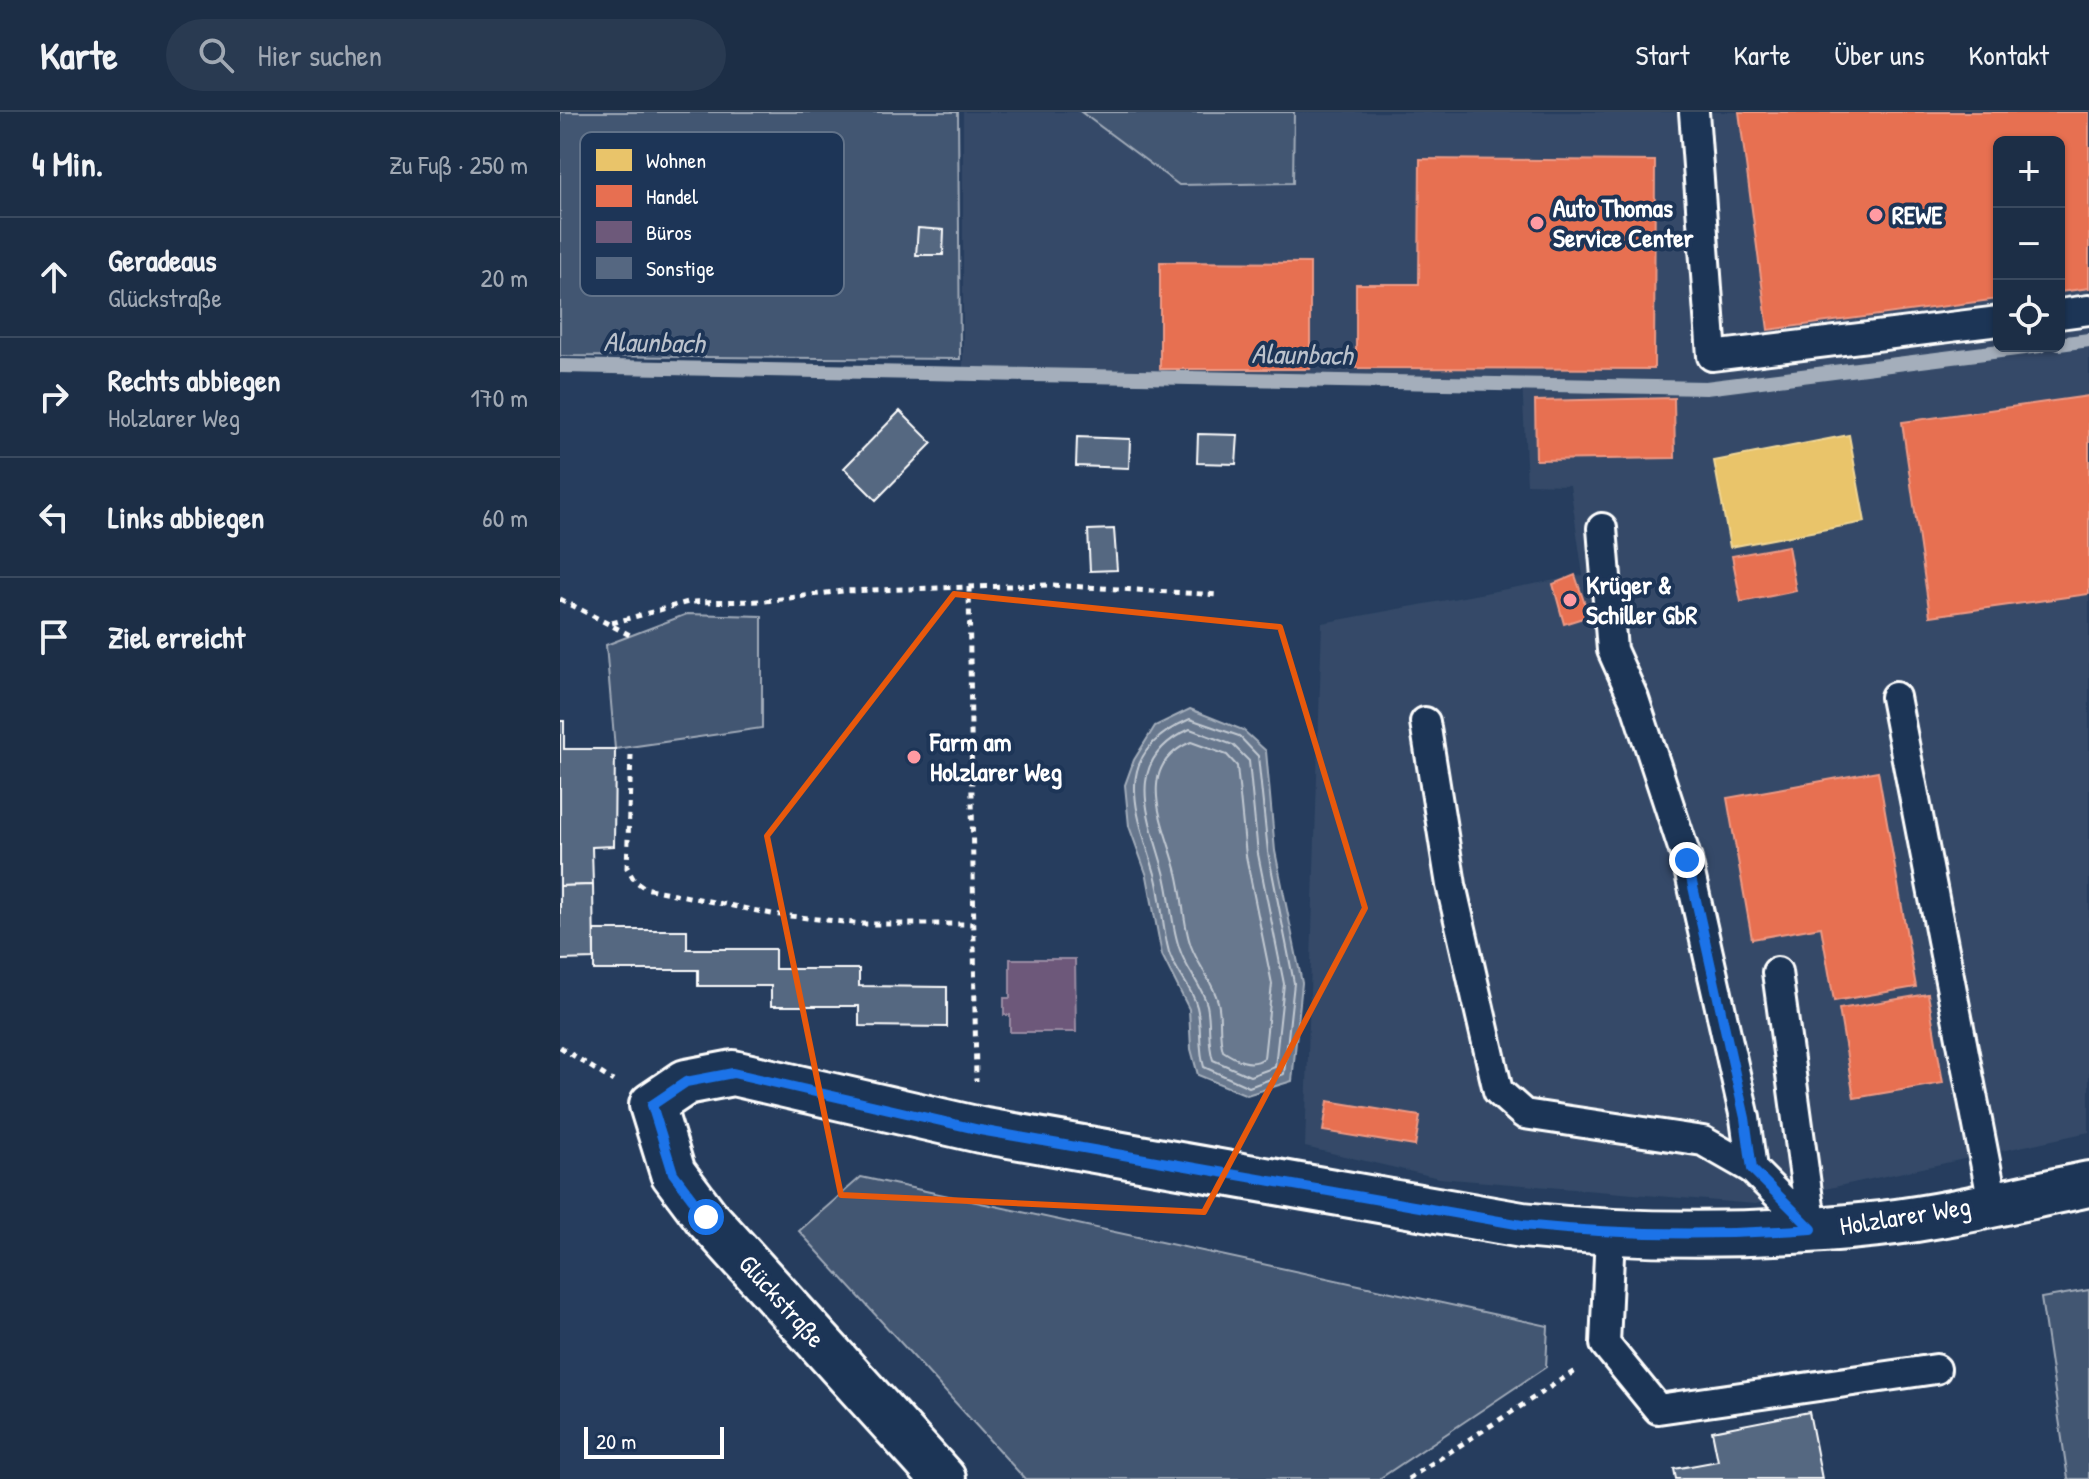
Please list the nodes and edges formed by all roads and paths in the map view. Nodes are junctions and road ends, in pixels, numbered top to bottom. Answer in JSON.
{"nodes":[{"id":1,"x":1694,"y":112,"type":"edge"},
{"id":2,"x":2089,"y":310,"type":"edge"},
{"id":3,"x":2065,"y":313,"type":"edge"},
{"id":4,"x":1993,"y":322,"type":"edge"},
{"id":5,"x":1602,"y":528,"type":"dead end"},
{"id":6,"x":969,"y":587,"type":"junction"},
{"id":7,"x":1220,"y":595,"type":"dead end"},
{"id":8,"x":560,"y":599,"type":"edge"},
{"id":9,"x":612,"y":623,"type":"junction"},
{"id":10,"x":630,"y":635,"type":"dead end"},
{"id":11,"x":1895,"y":697,"type":"dead end"},
{"id":12,"x":1425,"y":722,"type":"dead end"},
{"id":13,"x":631,"y":755,"type":"dead end"},
{"id":14,"x":974,"y":924,"type":"junction"},
{"id":15,"x":1777,"y":972,"type":"dead end"},
{"id":16,"x":560,"y":1047,"type":"edge"},
{"id":17,"x":976,"y":1073,"type":"dead end"},
{"id":18,"x":652,"y":1105,"type":"junction"},
{"id":19,"x":1752,"y":1169,"type":"junction"},
{"id":20,"x":2089,"y":1184,"type":"edge"},
{"id":21,"x":1993,"y":1203,"type":"junction"},
{"id":22,"x":1812,"y":1229,"type":"junction"},
{"id":23,"x":1610,"y":1234,"type":"junction"},
{"id":24,"x":1605,"y":1344,"type":"junction"},
{"id":25,"x":1936,"y":1369,"type":"dead end"},
{"id":26,"x":943,"y":1479,"type":"edge"},
{"id":27,"x":1408,"y":1479,"type":"edge"}],
"edges":[{"from":1,"to":4,"type":"lane"},
{"from":2,"to":3,"type":"lane"},
{"from":5,"to":19,"type":"lane"},
{"from":6,"to":7,"type":"path"},
{"from":6,"to":9,"type":"path"},
{"from":6,"to":14,"type":"path"},
{"from":8,"to":9,"type":"path"},
{"from":9,"to":10,"type":"path"},
{"from":11,"to":21,"type":"lane"},
{"from":12,"to":19,"type":"lane"},
{"from":13,"to":14,"type":"path"},
{"from":14,"to":17,"type":"path"},
{"from":15,"to":22,"type":"lane"},
{"from":16,"to":18,"type":"path"},
{"from":18,"to":23,"type":"street","name":"Holzlarer Weg"},
{"from":18,"to":26,"type":"street","name":"Glückstraße"},
{"from":19,"to":22,"type":"lane"},
{"from":20,"to":21,"type":"street","name":"Holzlarer Weg"},
{"from":21,"to":22,"type":"street","name":"Holzlarer Weg"},
{"from":22,"to":23,"type":"street","name":"Holzlarer Weg"},
{"from":23,"to":24,"type":"lane"},
{"from":24,"to":25,"type":"lane"},
{"from":24,"to":27,"type":"path"}]}
